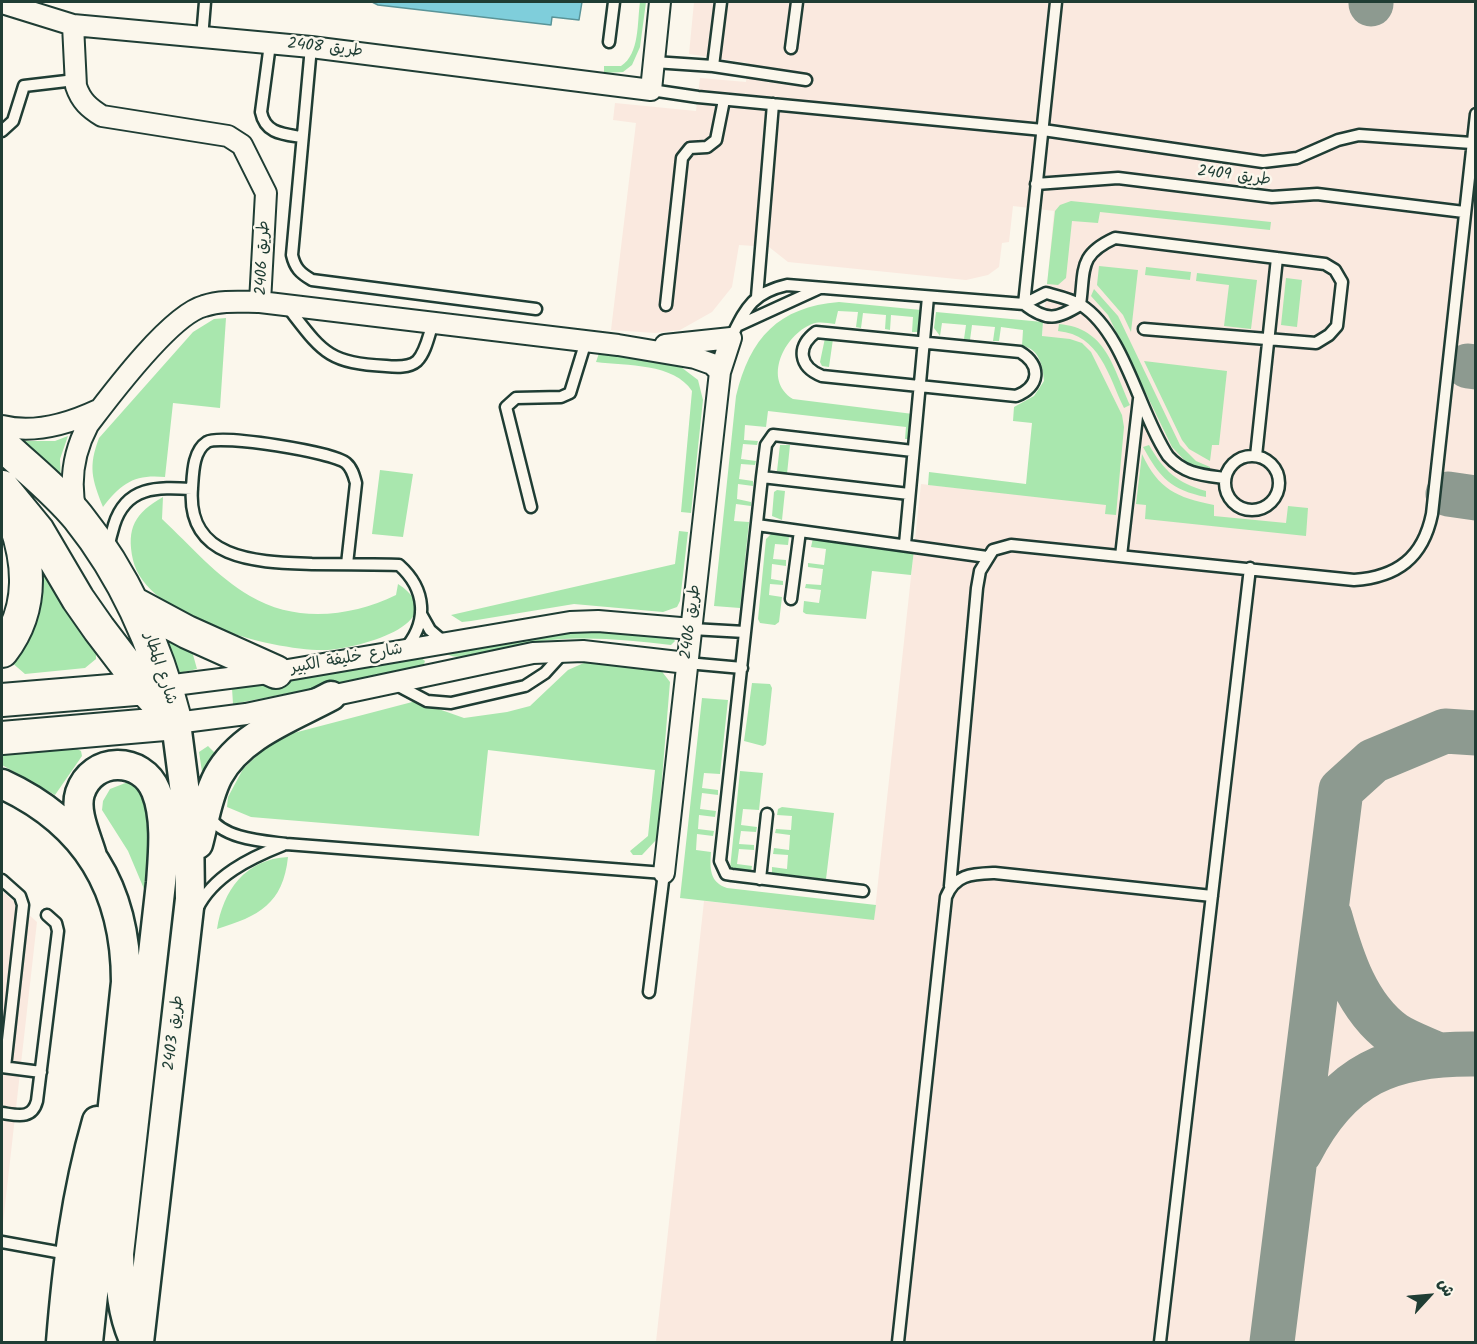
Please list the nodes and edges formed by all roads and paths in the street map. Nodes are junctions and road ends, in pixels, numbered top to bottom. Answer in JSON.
{"nodes":[{"id":1,"x":205,"y":2,"type":"edge"},
{"id":2,"x":614,"y":2,"type":"edge"},
{"id":3,"x":660,"y":2,"type":"edge"},
{"id":4,"x":721,"y":2,"type":"edge"},
{"id":5,"x":797,"y":2,"type":"edge"},
{"id":6,"x":1056,"y":2,"type":"edge"},
{"id":7,"x":2,"y":3,"type":"edge"},
{"id":8,"x":73,"y":25,"type":"junction"},
{"id":9,"x":202,"y":38,"type":"junction"},
{"id":10,"x":609,"y":42,"type":"dead end"},
{"id":11,"x":270,"y":44,"type":"junction"},
{"id":12,"x":311,"y":47,"type":"junction"},
{"id":13,"x":791,"y":48,"type":"dead end"},
{"id":14,"x":654,"y":62,"type":"junction"},
{"id":15,"x":714,"y":66,"type":"junction"},
{"id":16,"x":75,"y":80,"type":"junction"},
{"id":17,"x":806,"y":80,"type":"dead end"},
{"id":18,"x":651,"y":90,"type":"junction"},
{"id":19,"x":724,"y":100,"type":"junction"},
{"id":20,"x":773,"y":104,"type":"junction"},
{"id":21,"x":1476,"y":114,"type":"edge"},
{"id":22,"x":2,"y":129,"type":"edge"},
{"id":23,"x":1043,"y":130,"type":"junction"},
{"id":24,"x":301,"y":137,"type":"junction"},
{"id":25,"x":1472,"y":143,"type":"junction"},
{"id":26,"x":1036,"y":184,"type":"junction"},
{"id":27,"x":1464,"y":212,"type":"junction"},
{"id":28,"x":1276,"y":258,"type":"junction"},
{"id":29,"x":820,"y":288,"type":"junction"},
{"id":30,"x":757,"y":297,"type":"junction"},
{"id":31,"x":928,"y":297,"type":"junction"},
{"id":32,"x":260,"y":302,"type":"junction"},
{"id":33,"x":1024,"y":304,"type":"junction"},
{"id":34,"x":1080,"y":304,"type":"junction"},
{"id":35,"x":286,"y":305,"type":"junction"},
{"id":36,"x":666,"y":305,"type":"dead end"},
{"id":37,"x":536,"y":309,"type":"dead end"},
{"id":38,"x":433,"y":323,"type":"junction"},
{"id":39,"x":1144,"y":329,"type":"dead end"},
{"id":40,"x":734,"y":332,"type":"junction"},
{"id":41,"x":1268,"y":339,"type":"junction"},
{"id":42,"x":586,"y":341,"type":"junction"},
{"id":43,"x":924,"y":342,"type":"junction"},
{"id":44,"x":618,"y":345,"type":"junction"},
{"id":45,"x":720,"y":372,"type":"junction"},
{"id":46,"x":919,"y":386,"type":"junction"},
{"id":47,"x":1139,"y":399,"type":"junction"},
{"id":48,"x":101,"y":409,"type":"junction"},
{"id":49,"x":2,"y":426,"type":"edge"},
{"id":50,"x":2,"y":444,"type":"edge"},
{"id":51,"x":913,"y":451,"type":"junction"},
{"id":52,"x":1256,"y":456,"type":"junction"},
{"id":53,"x":762,"y":477,"type":"junction"},
{"id":54,"x":1224,"y":478,"type":"junction"},
{"id":55,"x":2,"y":488,"type":"edge"},
{"id":56,"x":192,"y":489,"type":"junction"},
{"id":57,"x":909,"y":494,"type":"junction"},
{"id":58,"x":531,"y":507,"type":"dead end"},
{"id":59,"x":77,"y":515,"type":"junction"},
{"id":60,"x":757,"y":525,"type":"junction"},
{"id":61,"x":800,"y":531,"type":"junction"},
{"id":62,"x":905,"y":544,"type":"junction"},
{"id":63,"x":1121,"y":556,"type":"junction"},
{"id":64,"x":987,"y":557,"type":"junction"},
{"id":65,"x":110,"y":564,"type":"junction"},
{"id":66,"x":347,"y":564,"type":"junction"},
{"id":67,"x":1250,"y":568,"type":"junction"},
{"id":68,"x":791,"y":599,"type":"dead end"},
{"id":69,"x":133,"y":603,"type":"junction"},
{"id":70,"x":421,"y":614,"type":"junction"},
{"id":71,"x":692,"y":629,"type":"junction"},
{"id":72,"x":745,"y":632,"type":"junction"},
{"id":73,"x":441,"y":643,"type":"junction"},
{"id":74,"x":404,"y":650,"type":"junction"},
{"id":75,"x":565,"y":650,"type":"junction"},
{"id":76,"x":2,"y":651,"type":"edge"},
{"id":77,"x":687,"y":663,"type":"junction"},
{"id":78,"x":742,"y":668,"type":"junction"},
{"id":79,"x":276,"y":672,"type":"junction"},
{"id":80,"x":436,"y":674,"type":"junction"},
{"id":81,"x":392,"y":683,"type":"junction"},
{"id":82,"x":155,"y":687,"type":"junction"},
{"id":83,"x":331,"y":696,"type":"junction"},
{"id":84,"x":2,"y":700,"type":"edge"},
{"id":85,"x":176,"y":723,"type":"junction"},
{"id":86,"x":2,"y":738,"type":"edge"},
{"id":87,"x":2,"y":784,"type":"edge"},
{"id":88,"x":206,"y":811,"type":"junction"},
{"id":89,"x":767,"y":814,"type":"dead end"},
{"id":90,"x":286,"y":844,"type":"junction"},
{"id":91,"x":92,"y":856,"type":"junction"},
{"id":92,"x":664,"y":873,"type":"junction"},
{"id":93,"x":191,"y":878,"type":"junction"},
{"id":94,"x":760,"y":879,"type":"junction"},
{"id":95,"x":2,"y":880,"type":"edge"},
{"id":96,"x":950,"y":886,"type":"junction"},
{"id":97,"x":863,"y":891,"type":"dead end"},
{"id":98,"x":1212,"y":896,"type":"junction"},
{"id":99,"x":47,"y":915,"type":"dead end"},
{"id":100,"x":188,"y":929,"type":"junction"},
{"id":101,"x":649,"y":992,"type":"dead end"},
{"id":102,"x":117,"y":1049,"type":"junction"},
{"id":103,"x":3,"y":1067,"type":"edge"},
{"id":104,"x":41,"y":1072,"type":"junction"},
{"id":105,"x":2,"y":1113,"type":"edge"},
{"id":106,"x":2,"y":1242,"type":"edge"},
{"id":107,"x":68,"y":1254,"type":"junction"},
{"id":108,"x":61,"y":1342,"type":"edge"},
{"id":109,"x":88,"y":1342,"type":"edge"},
{"id":110,"x":137,"y":1342,"type":"edge"},
{"id":111,"x":898,"y":1342,"type":"edge"},
{"id":112,"x":1160,"y":1342,"type":"edge"}],
"edges":[{"from":1,"to":9,"type":"lane"},
{"from":2,"to":10,"type":"lane"},
{"from":3,"to":14,"type":"street"},
{"from":4,"to":15,"type":"lane"},
{"from":5,"to":13,"type":"lane"},
{"from":6,"to":23,"type":"lane"},
{"from":7,"to":8,"type":"street","name":"طريق 2408"},
{"from":8,"to":9,"type":"street","name":"طريق 2408"},
{"from":8,"to":16,"type":"street","name":"طريق 2406"},
{"from":9,"to":11,"type":"street","name":"طريق 2408"},
{"from":11,"to":12,"type":"street","name":"طريق 2408"},
{"from":11,"to":24,"type":"lane"},
{"from":12,"to":18,"type":"street","name":"طريق 2408"},
{"from":12,"to":24,"type":"lane"},
{"from":14,"to":15,"type":"lane"},
{"from":14,"to":18,"type":"street"},
{"from":15,"to":17,"type":"lane"},
{"from":16,"to":22,"type":"lane"},
{"from":16,"to":32,"type":"street","name":"طريق 2406"},
{"from":18,"to":19,"type":"lane"},
{"from":19,"to":20,"type":"lane"},
{"from":19,"to":36,"type":"lane"},
{"from":20,"to":23,"type":"lane"},
{"from":20,"to":30,"type":"lane"},
{"from":21,"to":25,"type":"lane"},
{"from":23,"to":25,"type":"lane"},
{"from":23,"to":26,"type":"lane"},
{"from":24,"to":37,"type":"lane"},
{"from":25,"to":27,"type":"lane"},
{"from":26,"to":27,"type":"lane","name":"طريق 2409"},
{"from":26,"to":33,"type":"lane"},
{"from":27,"to":67,"type":"lane"},
{"from":28,"to":34,"type":"lane"},
{"from":28,"to":41,"type":"lane"},
{"from":28,"to":41,"type":"lane"},
{"from":29,"to":30,"type":"lane"},
{"from":29,"to":31,"type":"lane"},
{"from":29,"to":40,"type":"lane"},
{"from":30,"to":40,"type":"lane"},
{"from":31,"to":33,"type":"lane"},
{"from":31,"to":43,"type":"lane"},
{"from":32,"to":35,"type":"street","name":"طريق 2406"},
{"from":32,"to":48,"type":"street"},
{"from":33,"to":34,"type":"lane"},
{"from":33,"to":34,"type":"lane"},
{"from":34,"to":47,"type":"lane"},
{"from":35,"to":38,"type":"street","name":"طريق 2406"},
{"from":35,"to":38,"type":"lane"},
{"from":38,"to":42,"type":"street","name":"طريق 2406"},
{"from":39,"to":41,"type":"lane"},
{"from":40,"to":44,"type":"street","name":"طريق 2406"},
{"from":40,"to":45,"type":"street","name":"طريق 2406"},
{"from":41,"to":52,"type":"lane"},
{"from":42,"to":44,"type":"street","name":"طريق 2406"},
{"from":42,"to":58,"type":"lane"},
{"from":43,"to":46,"type":"lane"},
{"from":43,"to":46,"type":"lane"},
{"from":43,"to":46,"type":"lane"},
{"from":44,"to":45,"type":"street","name":"طريق 2406"},
{"from":45,"to":71,"type":"street","name":"طريق 2406"},
{"from":46,"to":51,"type":"lane"},
{"from":47,"to":54,"type":"lane"},
{"from":47,"to":63,"type":"lane"},
{"from":48,"to":49,"type":"street"},
{"from":48,"to":59,"type":"street"},
{"from":50,"to":59,"type":"main road","name":"شارع المطار"},
{"from":51,"to":53,"type":"lane"},
{"from":51,"to":57,"type":"lane"},
{"from":52,"to":54,"type":"lane"},
{"from":52,"to":54,"type":"lane"},
{"from":53,"to":57,"type":"lane"},
{"from":53,"to":60,"type":"lane"},
{"from":55,"to":76,"type":"main road"},
{"from":55,"to":82,"type":"main road","name":"شارع المطار"},
{"from":56,"to":65,"type":"lane"},
{"from":56,"to":66,"type":"lane"},
{"from":56,"to":66,"type":"lane"},
{"from":57,"to":62,"type":"lane"},
{"from":59,"to":65,"type":"main road","name":"شارع المطار"},
{"from":60,"to":61,"type":"lane"},
{"from":60,"to":72,"type":"lane"},
{"from":61,"to":62,"type":"lane"},
{"from":61,"to":68,"type":"lane"},
{"from":62,"to":64,"type":"lane"},
{"from":63,"to":64,"type":"lane"},
{"from":63,"to":67,"type":"lane"},
{"from":64,"to":96,"type":"lane"},
{"from":65,"to":69,"type":"main road","name":"شارع المطار"},
{"from":66,"to":70,"type":"lane"},
{"from":67,"to":98,"type":"lane"},
{"from":69,"to":79,"type":"main road"},
{"from":69,"to":82,"type":"main road","name":"شارع المطار"},
{"from":70,"to":73,"type":"lane"},
{"from":70,"to":74,"type":"lane"},
{"from":71,"to":72,"type":"lane"},
{"from":71,"to":73,"type":"street","name":"شارع خليفة الكبير"},
{"from":71,"to":77,"type":"street","name":"طريق 2406"},
{"from":72,"to":78,"type":"lane"},
{"from":73,"to":74,"type":"street","name":"شارع خليفة الكبير"},
{"from":73,"to":80,"type":"street"},
{"from":74,"to":79,"type":"street","name":"شارع خليفة الكبير"},
{"from":75,"to":77,"type":"street","name":"شارع خليفة الكبير"},
{"from":75,"to":80,"type":"street","name":"شارع خليفة الكبير"},
{"from":75,"to":81,"type":"lane"},
{"from":77,"to":78,"type":"lane"},
{"from":77,"to":92,"type":"street","name":"طريق 2406"},
{"from":78,"to":94,"type":"lane"},
{"from":79,"to":82,"type":"street","name":"شارع خليفة الكبير"},
{"from":80,"to":81,"type":"street","name":"شارع خليفة الكبير"},
{"from":81,"to":83,"type":"street","name":"شارع خليفة الكبير"},
{"from":82,"to":84,"type":"main road","name":"شارع خليفة الكبير"},
{"from":82,"to":85,"type":"main road","name":"شارع المطار"},
{"from":83,"to":85,"type":"street","name":"شارع خليفة الكبير"},
{"from":83,"to":88,"type":"main road"},
{"from":85,"to":86,"type":"main road","name":"شارع خليفة الكبير"},
{"from":85,"to":93,"type":"main road","name":"طريق 2403"},
{"from":87,"to":91,"type":"main road"},
{"from":88,"to":90,"type":"lane"},
{"from":88,"to":93,"type":"main road"},
{"from":89,"to":94,"type":"lane"},
{"from":90,"to":92,"type":"lane"},
{"from":90,"to":100,"type":"lane"},
{"from":91,"to":102,"type":"main road"},
{"from":91,"to":110,"type":"main road"},
{"from":92,"to":101,"type":"lane"},
{"from":93,"to":100,"type":"main road","name":"طريق 2403"},
{"from":94,"to":97,"type":"lane"},
{"from":95,"to":103,"type":"lane"},
{"from":96,"to":98,"type":"lane"},
{"from":96,"to":111,"type":"lane"},
{"from":98,"to":112,"type":"lane"},
{"from":99,"to":104,"type":"lane"},
{"from":100,"to":110,"type":"main road","name":"طريق 2403"},
{"from":102,"to":107,"type":"main road"},
{"from":102,"to":109,"type":"main road"},
{"from":103,"to":104,"type":"lane"},
{"from":104,"to":105,"type":"lane"},
{"from":106,"to":107,"type":"lane"},
{"from":107,"to":108,"type":"main road"}]}
